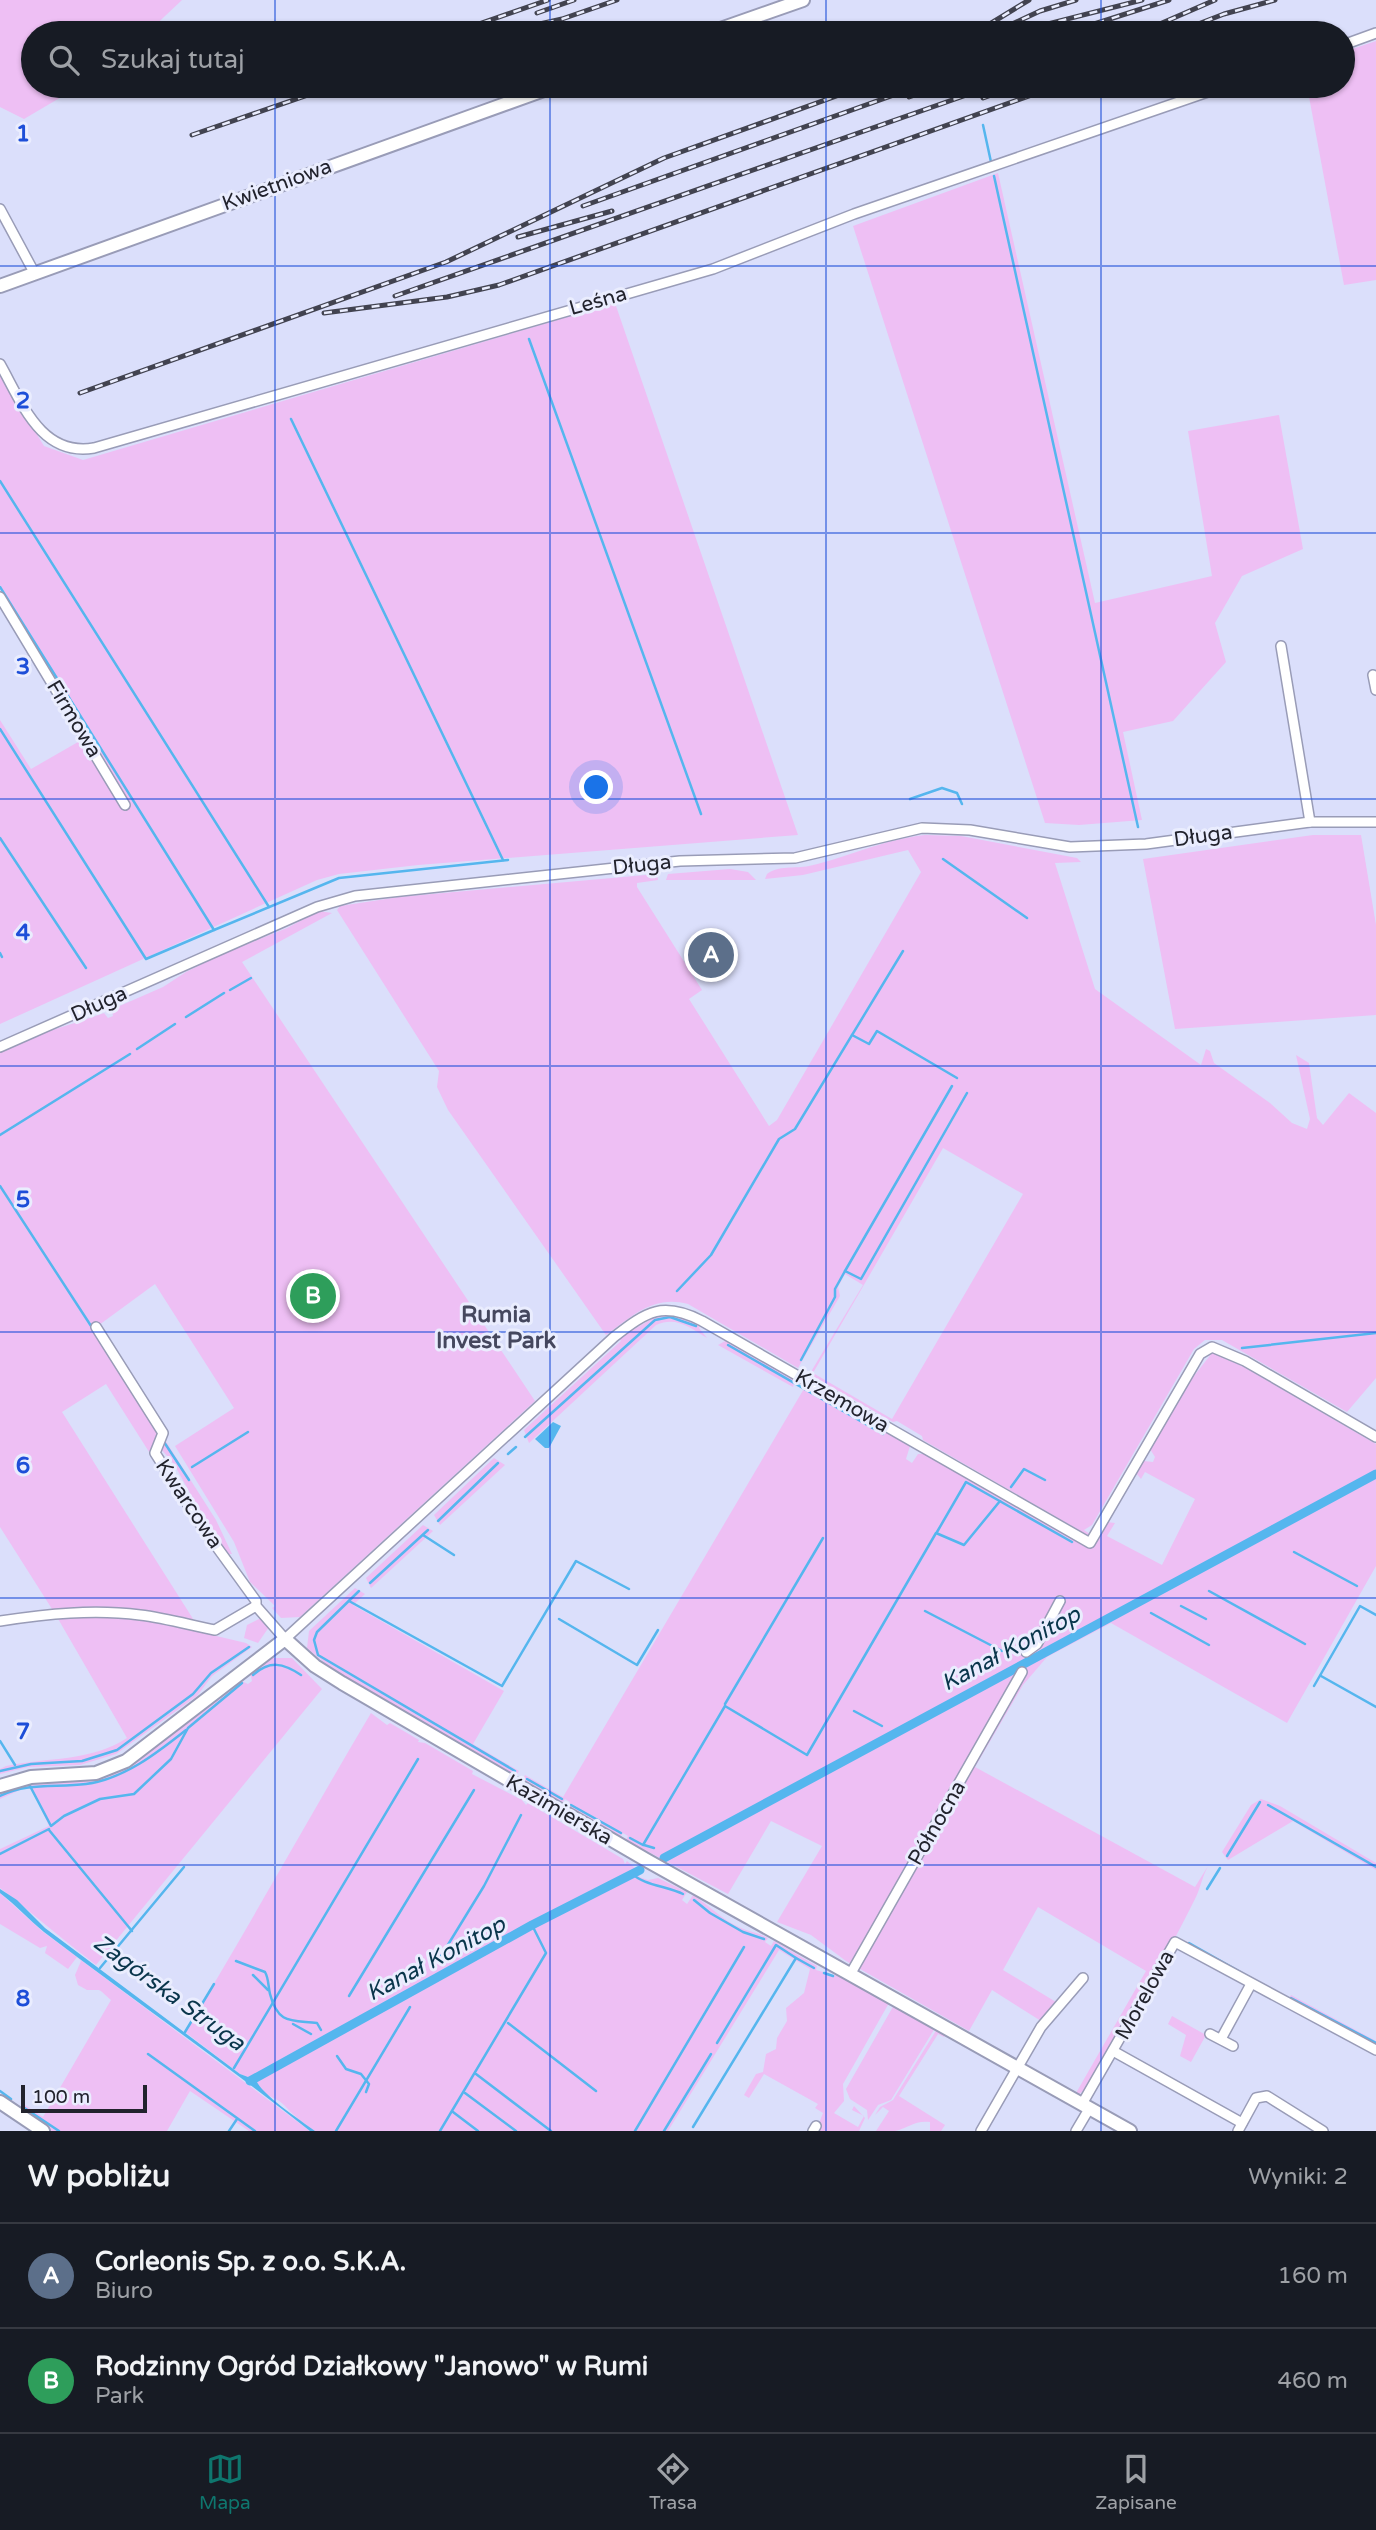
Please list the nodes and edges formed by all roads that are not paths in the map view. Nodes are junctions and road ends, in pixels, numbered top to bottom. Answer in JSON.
{"nodes":[{"id":1,"x":803,"y":0,"type":"edge"},
{"id":2,"x":743,"y":21,"type":"edge"},
{"id":3,"x":1376,"y":33,"type":"edge"},
{"id":4,"x":1355,"y":41,"type":"edge"},
{"id":5,"x":522,"y":98,"type":"edge"},
{"id":6,"x":1190,"y":98,"type":"edge"},
{"id":7,"x":0,"y":209,"type":"edge"},
{"id":8,"x":35,"y":274,"type":"junction"},
{"id":9,"x":0,"y":286,"type":"edge"},
{"id":10,"x":0,"y":364,"type":"edge"},
{"id":11,"x":0,"y":597,"type":"edge"},
{"id":12,"x":1282,"y":646,"type":"dead end"},
{"id":13,"x":1373,"y":675,"type":"dead end"},
{"id":14,"x":1376,"y":690,"type":"edge"},
{"id":15,"x":125,"y":805,"type":"dead end"},
{"id":16,"x":1310,"y":822,"type":"junction"},
{"id":17,"x":1376,"y":822,"type":"edge"},
{"id":18,"x":0,"y":1047,"type":"edge"},
{"id":19,"x":96,"y":1327,"type":"dead end"},
{"id":20,"x":1376,"y":1437,"type":"edge"},
{"id":21,"x":1060,"y":1601,"type":"dead end"},
{"id":22,"x":256,"y":1606,"type":"junction"},
{"id":23,"x":0,"y":1620,"type":"edge"},
{"id":24,"x":285,"y":1639,"type":"junction"},
{"id":25,"x":1026,"y":1652,"type":"dead end"},
{"id":26,"x":1022,"y":1672,"type":"dead end"},
{"id":27,"x":0,"y":1786,"type":"edge"},
{"id":28,"x":851,"y":1973,"type":"junction"},
{"id":29,"x":1083,"y":1978,"type":"dead end"},
{"id":30,"x":1251,"y":1984,"type":"junction"},
{"id":31,"x":1210,"y":2034,"type":"dead end"},
{"id":32,"x":1221,"y":2039,"type":"junction"},
{"id":33,"x":1233,"y":2046,"type":"dead end"},
{"id":34,"x":1376,"y":2050,"type":"edge"},
{"id":35,"x":1113,"y":2051,"type":"junction"},
{"id":36,"x":1018,"y":2067,"type":"junction"},
{"id":37,"x":0,"y":2102,"type":"edge"},
{"id":38,"x":1086,"y":2106,"type":"junction"},
{"id":39,"x":1240,"y":2127,"type":"edge"},
{"id":40,"x":43,"y":2131,"type":"edge"},
{"id":41,"x":981,"y":2131,"type":"edge"},
{"id":42,"x":1076,"y":2131,"type":"edge"},
{"id":43,"x":1130,"y":2131,"type":"edge"},
{"id":44,"x":1323,"y":2131,"type":"edge"}],
"edges":[{"from":1,"to":2,"type":"street"},
{"from":3,"to":4,"type":"street"},
{"from":5,"to":8,"type":"street","name":"Kwietniowa"},
{"from":6,"to":10,"type":"street","name":"Leśna"},
{"from":7,"to":8,"type":"street"},
{"from":8,"to":9,"type":"street","name":"Kwietniowa"},
{"from":11,"to":15,"type":"street","name":"Firmowa"},
{"from":12,"to":16,"type":"street"},
{"from":13,"to":14,"type":"street"},
{"from":16,"to":17,"type":"street","name":"Długa"},
{"from":16,"to":18,"type":"street","name":"Długa"},
{"from":19,"to":22,"type":"street","name":"Kwarcowa"},
{"from":20,"to":24,"type":"street","name":"Krzemowa"},
{"from":21,"to":25,"type":"street"},
{"from":22,"to":23,"type":"street"},
{"from":22,"to":24,"type":"street","name":"Kwarcowa"},
{"from":24,"to":27,"type":"street"},
{"from":24,"to":28,"type":"street","name":"Kazimierska"},
{"from":26,"to":28,"type":"street","name":"Północna"},
{"from":28,"to":36,"type":"street","name":"Kazimierska"},
{"from":29,"to":36,"type":"street"},
{"from":30,"to":32,"type":"street"},
{"from":30,"to":34,"type":"street","name":"Morelowa"},
{"from":30,"to":35,"type":"street","name":"Morelowa"},
{"from":31,"to":32,"type":"street"},
{"from":32,"to":33,"type":"street"},
{"from":35,"to":38,"type":"street","name":"Morelowa"},
{"from":35,"to":39,"type":"street","name":"Morelowa"},
{"from":36,"to":38,"type":"street","name":"Kazimierska"},
{"from":36,"to":41,"type":"street"},
{"from":37,"to":40,"type":"street"},
{"from":38,"to":42,"type":"street","name":"Morelowa"},
{"from":38,"to":43,"type":"street","name":"Kazimierska"},
{"from":39,"to":44,"type":"street"}]}
